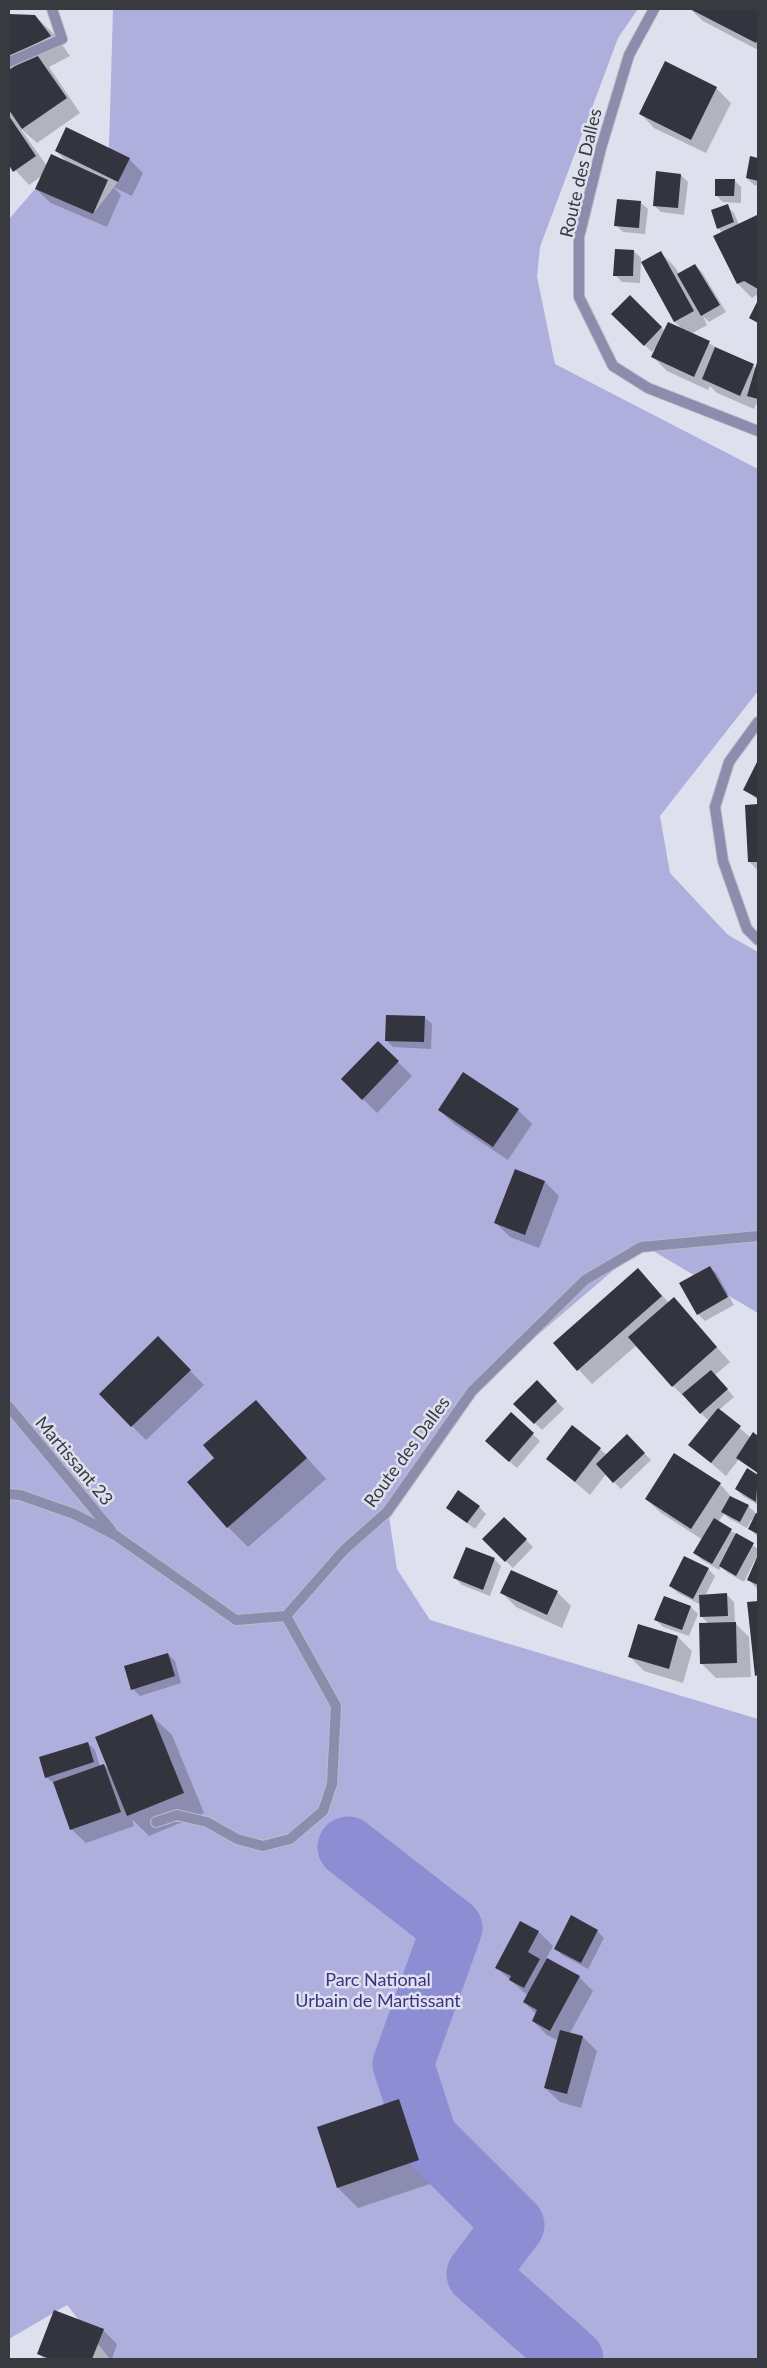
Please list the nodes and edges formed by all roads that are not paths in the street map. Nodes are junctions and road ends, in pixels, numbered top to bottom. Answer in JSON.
{"nodes":[{"id":1,"x":52,"y":9,"type":"edge"},
{"id":2,"x":654,"y":9,"type":"edge"},
{"id":3,"x":9,"y":62,"type":"edge"},
{"id":4,"x":758,"y":431,"type":"edge"},
{"id":5,"x":758,"y":722,"type":"edge"},
{"id":6,"x":758,"y":940,"type":"edge"},
{"id":7,"x":758,"y":1236,"type":"edge"},
{"id":8,"x":9,"y":1407,"type":"edge"},
{"id":9,"x":9,"y":1494,"type":"edge"},
{"id":10,"x":115,"y":1535,"type":"junction"},
{"id":11,"x":286,"y":1616,"type":"junction"},
{"id":12,"x":156,"y":1822,"type":"dead end"}],
"edges":[{"from":1,"to":3,"type":"street"},
{"from":2,"to":4,"type":"street","name":"Route des Dalles"},
{"from":5,"to":6,"type":"street"},
{"from":7,"to":11,"type":"street","name":"Route des Dalles"},
{"from":8,"to":10,"type":"street","name":"Martissant 23"},
{"from":9,"to":10,"type":"street"},
{"from":10,"to":11,"type":"street"},
{"from":11,"to":12,"type":"street"}]}
